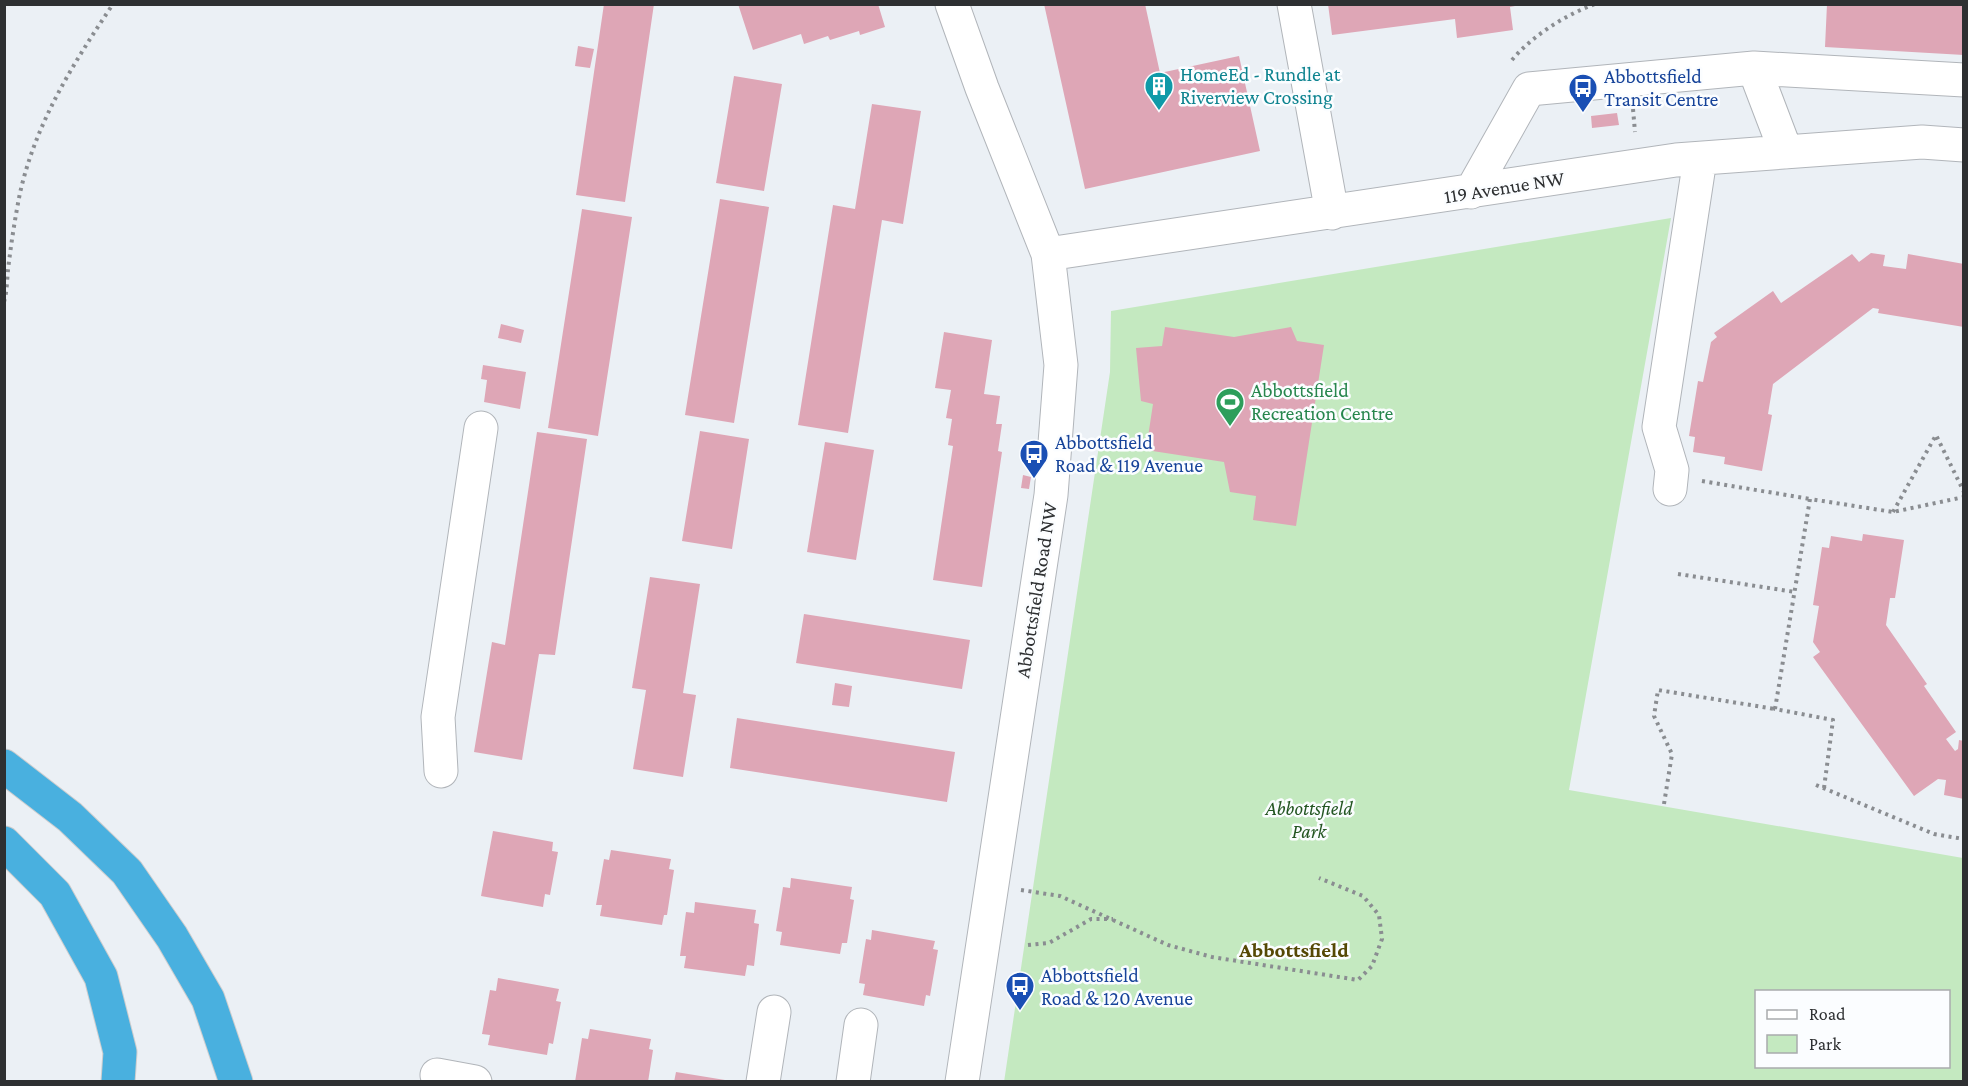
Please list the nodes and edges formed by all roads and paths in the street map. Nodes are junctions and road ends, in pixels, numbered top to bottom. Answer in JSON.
{"nodes":[{"id":1,"x":113,"y":4,"type":"edge"},
{"id":2,"x":952,"y":4,"type":"edge"},
{"id":3,"x":1294,"y":4,"type":"edge"},
{"id":4,"x":1754,"y":68,"type":"junction"},
{"id":5,"x":1964,"y":80,"type":"edge"},
{"id":6,"x":1634,"y":118,"type":"dead end"},
{"id":7,"x":1635,"y":132,"type":"dead end"},
{"id":8,"x":1964,"y":145,"type":"edge"},
{"id":9,"x":1786,"y":152,"type":"junction"},
{"id":10,"x":1700,"y":159,"type":"junction"},
{"id":11,"x":1471,"y":192,"type":"junction"},
{"id":12,"x":1332,"y":213,"type":"junction"},
{"id":13,"x":1047,"y":254,"type":"junction"},
{"id":14,"x":4,"y":302,"type":"edge"},
{"id":15,"x":481,"y":428,"type":"dead end"},
{"id":16,"x":1683,"y":484,"type":"joint"},
{"id":17,"x":1964,"y":492,"type":"edge"},
{"id":18,"x":1964,"y":497,"type":"edge"},
{"id":19,"x":1810,"y":499,"type":"junction"},
{"id":20,"x":1893,"y":512,"type":"junction"},
{"id":21,"x":1678,"y":574,"type":"dead end"},
{"id":22,"x":1795,"y":592,"type":"junction"},
{"id":23,"x":1775,"y":709,"type":"junction"},
{"id":24,"x":441,"y":771,"type":"dead end"},
{"id":25,"x":10,"y":773,"type":"edge"},
{"id":26,"x":1816,"y":785,"type":"dead end"},
{"id":27,"x":1824,"y":788,"type":"junction"},
{"id":28,"x":1664,"y":804,"type":"dead end"},
{"id":29,"x":1964,"y":839,"type":"edge"},
{"id":30,"x":4,"y":843,"type":"edge"},
{"id":31,"x":1319,"y":878,"type":"dead end"},
{"id":32,"x":992,"y":886,"type":"junction"},
{"id":33,"x":1114,"y":919,"type":"junction"},
{"id":34,"x":1028,"y":945,"type":"dead end"},
{"id":35,"x":774,"y":1012,"type":"dead end"},
{"id":36,"x":861,"y":1024,"type":"dead end"},
{"id":37,"x":437,"y":1075,"type":"dead end"},
{"id":38,"x":118,"y":1082,"type":"edge"},
{"id":39,"x":236,"y":1082,"type":"edge"},
{"id":40,"x":475,"y":1082,"type":"edge"},
{"id":41,"x":763,"y":1082,"type":"edge"},
{"id":42,"x":853,"y":1082,"type":"edge"},
{"id":43,"x":962,"y":1082,"type":"edge"}],
"edges":[{"from":1,"to":14,"type":"path"},
{"from":2,"to":13,"type":"street","name":"Abbottsfield Road NW"},
{"from":3,"to":12,"type":"street"},
{"from":4,"to":5,"type":"street"},
{"from":4,"to":9,"type":"street"},
{"from":4,"to":11,"type":"street"},
{"from":6,"to":7,"type":"path"},
{"from":8,"to":9,"type":"street","name":"119 Avenue NW"},
{"from":9,"to":10,"type":"street","name":"119 Avenue NW"},
{"from":10,"to":11,"type":"street","name":"119 Avenue NW"},
{"from":10,"to":16,"type":"street"},
{"from":11,"to":12,"type":"street","name":"119 Avenue NW"},
{"from":12,"to":13,"type":"street","name":"119 Avenue NW"},
{"from":13,"to":32,"type":"street","name":"Abbottsfield Road NW"},
{"from":15,"to":24,"type":"street"},
{"from":16,"to":19,"type":"path"},
{"from":17,"to":20,"type":"path"},
{"from":18,"to":20,"type":"path"},
{"from":19,"to":20,"type":"path"},
{"from":19,"to":22,"type":"path"},
{"from":21,"to":22,"type":"path"},
{"from":22,"to":23,"type":"path"},
{"from":23,"to":27,"type":"path"},
{"from":23,"to":28,"type":"path"},
{"from":25,"to":39,"type":"highway"},
{"from":26,"to":27,"type":"path"},
{"from":27,"to":29,"type":"path"},
{"from":30,"to":38,"type":"highway"},
{"from":31,"to":33,"type":"path"},
{"from":32,"to":33,"type":"path"},
{"from":32,"to":43,"type":"street","name":"Abbottsfield Road NW"},
{"from":33,"to":34,"type":"path"},
{"from":35,"to":41,"type":"street"},
{"from":36,"to":42,"type":"street"},
{"from":37,"to":40,"type":"street"}]}
